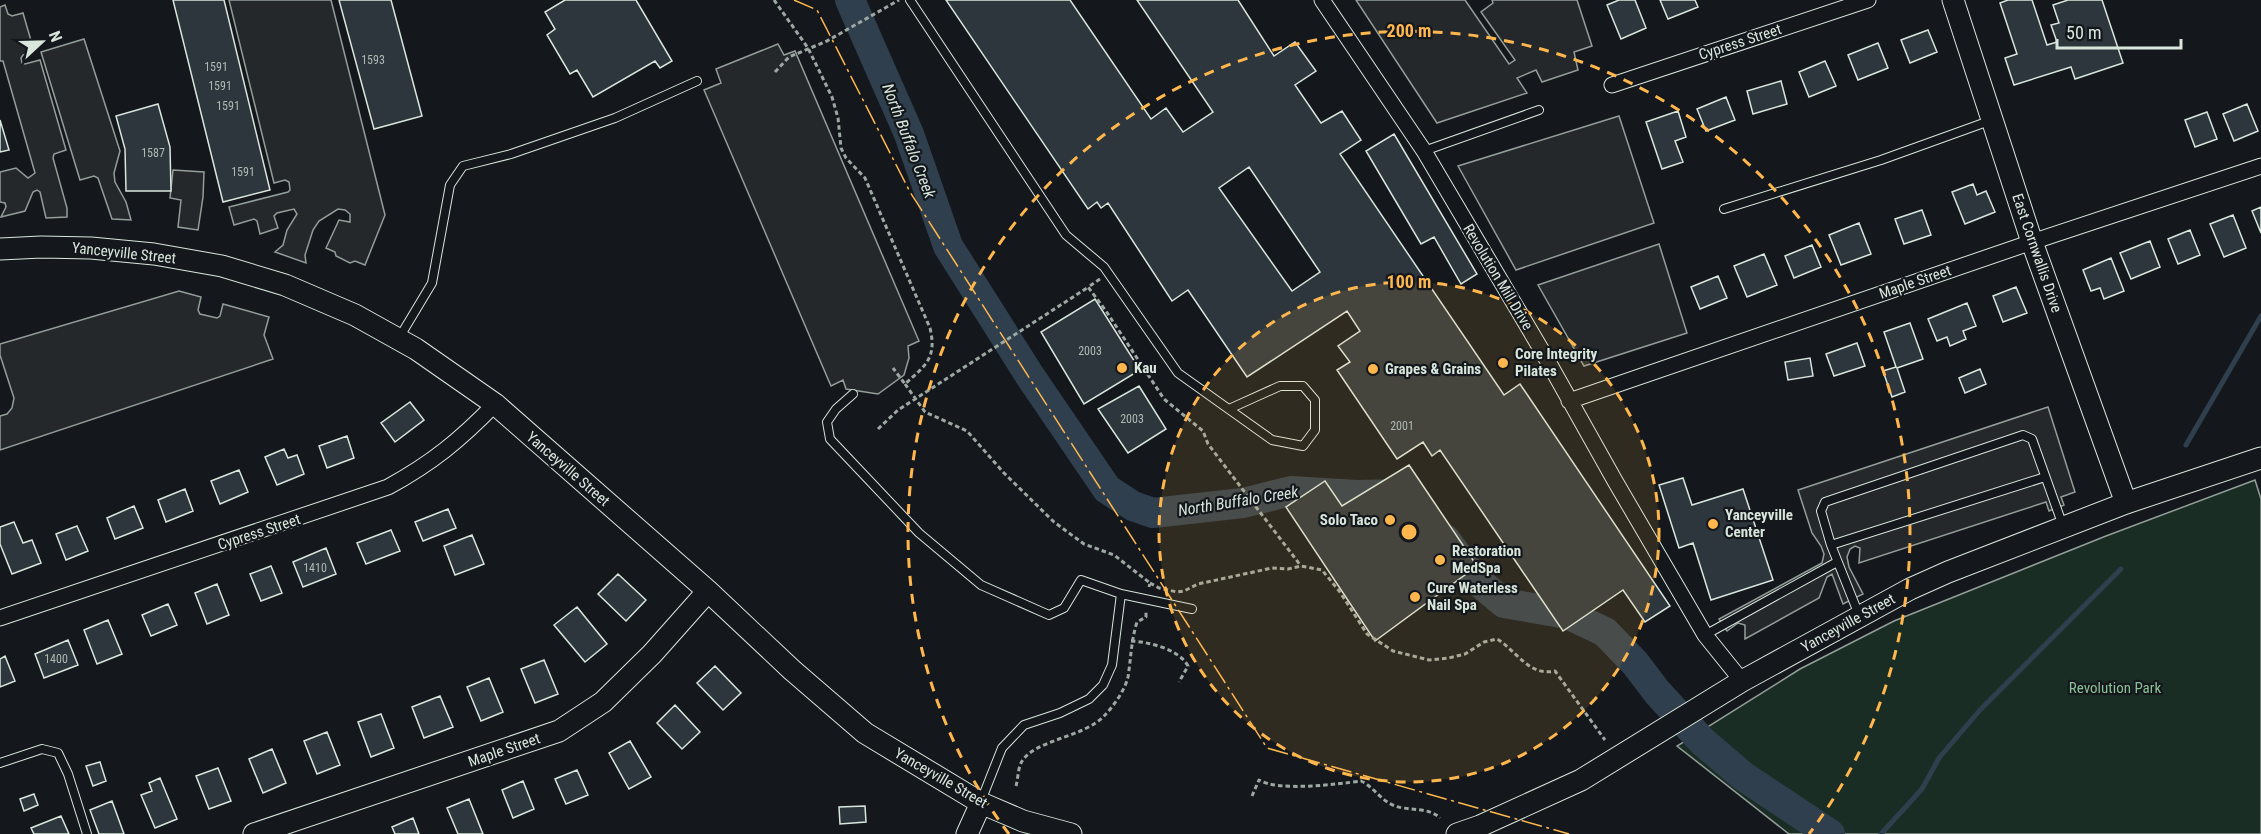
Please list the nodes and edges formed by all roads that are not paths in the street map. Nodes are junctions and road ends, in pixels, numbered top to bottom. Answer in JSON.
{"nodes":[{"id":1,"x":910,"y":0,"type":"edge"},
{"id":2,"x":1322,"y":0,"type":"edge"},
{"id":3,"x":1868,"y":0,"type":"edge"},
{"id":4,"x":1953,"y":0,"type":"edge"},
{"id":5,"x":697,"y":81,"type":"dead end"},
{"id":6,"x":1612,"y":85,"type":"dead end"},
{"id":7,"x":1539,"y":110,"type":"dead end"},
{"id":8,"x":1993,"y":120,"type":"junction"},
{"id":9,"x":1424,"y":151,"type":"junction"},
{"id":10,"x":2261,"y":166,"type":"edge"},
{"id":11,"x":1724,"y":209,"type":"dead end"},
{"id":12,"x":2032,"y":242,"type":"junction"},
{"id":13,"x":0,"y":249,"type":"edge"},
{"id":14,"x":398,"y":339,"type":"junction"},
{"id":15,"x":853,"y":394,"type":"dead end"},
{"id":16,"x":1569,"y":400,"type":"junction"},
{"id":17,"x":495,"y":404,"type":"junction"},
{"id":18,"x":1229,"y":409,"type":"junction"},
{"id":19,"x":2261,"y":458,"type":"edge"},
{"id":20,"x":2045,"y":477,"type":"junction"},
{"id":21,"x":2126,"y":503,"type":"junction"},
{"id":22,"x":2063,"y":527,"type":"junction"},
{"id":23,"x":1831,"y":545,"type":"junction"},
{"id":24,"x":1837,"y":562,"type":"junction"},
{"id":25,"x":708,"y":591,"type":"junction"},
{"id":26,"x":1120,"y":594,"type":"junction"},
{"id":27,"x":1192,"y":609,"type":"dead end"},
{"id":28,"x":1860,"y":616,"type":"junction"},
{"id":29,"x":0,"y":618,"type":"edge"},
{"id":30,"x":1705,"y":635,"type":"junction"},
{"id":31,"x":1742,"y":681,"type":"junction"},
{"id":32,"x":0,"y":763,"type":"edge"},
{"id":33,"x":981,"y":803,"type":"junction"},
{"id":34,"x":87,"y":834,"type":"edge"},
{"id":35,"x":254,"y":834,"type":"edge"},
{"id":36,"x":968,"y":834,"type":"edge"},
{"id":37,"x":1071,"y":834,"type":"edge"},
{"id":38,"x":1457,"y":834,"type":"edge"}],
"edges":[{"from":1,"to":18,"type":"lane"},
{"from":2,"to":9,"type":"street","name":"Revolution Mill Drive"},
{"from":3,"to":6,"type":"street","name":"Cypress Street"},
{"from":4,"to":8,"type":"main road","name":"East Cornwallis Drive"},
{"from":5,"to":14,"type":"lane"},
{"from":7,"to":9,"type":"lane"},
{"from":8,"to":11,"type":"lane"},
{"from":8,"to":12,"type":"main road","name":"East Cornwallis Drive"},
{"from":9,"to":16,"type":"street","name":"Revolution Mill Drive"},
{"from":10,"to":12,"type":"street","name":"Maple Street"},
{"from":12,"to":16,"type":"street","name":"Maple Street"},
{"from":12,"to":21,"type":"main road","name":"East Cornwallis Drive"},
{"from":13,"to":14,"type":"main road","name":"Yanceyville Street"},
{"from":14,"to":17,"type":"main road","name":"Yanceyville Street"},
{"from":15,"to":26,"type":"lane"},
{"from":16,"to":30,"type":"street","name":"Revolution Mill Drive"},
{"from":17,"to":25,"type":"main road","name":"Yanceyville Street"},
{"from":17,"to":29,"type":"street","name":"Cypress Street"},
{"from":18,"to":18,"type":"lane"},
{"from":19,"to":21,"type":"main road","name":"Yanceyville Street"},
{"from":20,"to":22,"type":"lane"},
{"from":20,"to":23,"type":"lane"},
{"from":20,"to":23,"type":"lane"},
{"from":21,"to":22,"type":"main road","name":"Yanceyville Street"},
{"from":22,"to":28,"type":"main road","name":"Yanceyville Street"},
{"from":23,"to":24,"type":"lane"},
{"from":24,"to":28,"type":"lane"},
{"from":24,"to":30,"type":"lane"},
{"from":25,"to":33,"type":"main road","name":"Yanceyville Street"},
{"from":25,"to":35,"type":"main road","name":"Maple Street"},
{"from":26,"to":27,"type":"lane"},
{"from":26,"to":33,"type":"lane"},
{"from":28,"to":31,"type":"main road","name":"Yanceyville Street"},
{"from":30,"to":31,"type":"street","name":"Revolution Mill Drive"},
{"from":31,"to":38,"type":"main road","name":"Yanceyville Street"},
{"from":32,"to":34,"type":"lane"},
{"from":33,"to":36,"type":"main road"},
{"from":33,"to":37,"type":"main road","name":"Yanceyville Street"}]}
